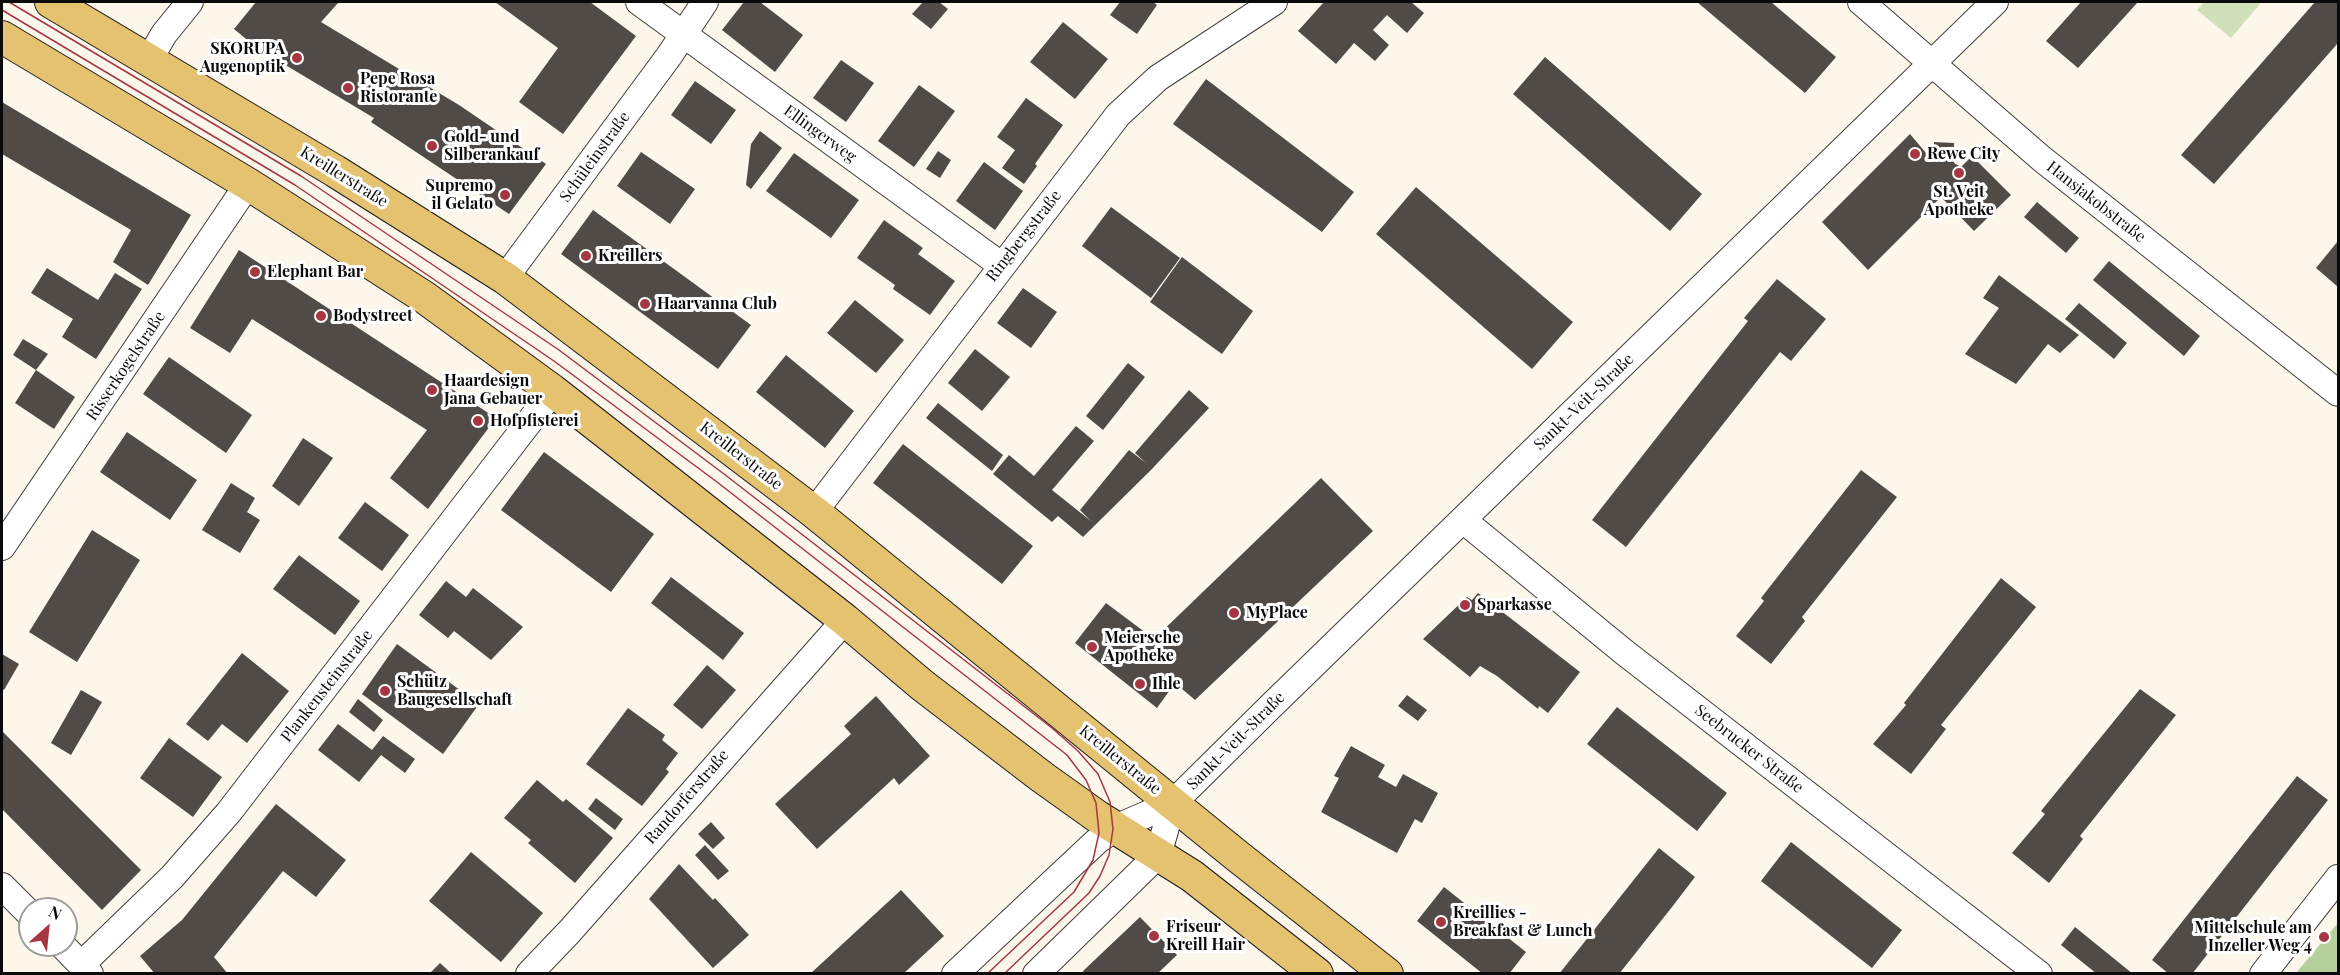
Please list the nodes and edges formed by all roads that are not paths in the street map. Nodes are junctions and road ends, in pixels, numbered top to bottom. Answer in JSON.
{"nodes":[{"id":1,"x":51,"y":2,"type":"edge"},
{"id":2,"x":190,"y":2,"type":"edge"},
{"id":3,"x":639,"y":2,"type":"edge"},
{"id":4,"x":705,"y":2,"type":"edge"},
{"id":5,"x":1274,"y":2,"type":"edge"},
{"id":6,"x":1861,"y":2,"type":"edge"},
{"id":7,"x":1995,"y":2,"type":"edge"},
{"id":8,"x":684,"y":34,"type":"junction"},
{"id":9,"x":2,"y":37,"type":"edge"},
{"id":10,"x":149,"y":60,"type":"junction"},
{"id":11,"x":1931,"y":63,"type":"junction"},
{"id":12,"x":248,"y":184,"type":"junction"},
{"id":13,"x":1002,"y":265,"type":"junction"},
{"id":14,"x":505,"y":278,"type":"junction"},
{"id":15,"x":553,"y":391,"type":"junction"},
{"id":16,"x":2338,"y":393,"type":"edge"},
{"id":17,"x":814,"y":512,"type":"junction"},
{"id":18,"x":1463,"y":520,"type":"junction"},
{"id":19,"x":2,"y":547,"type":"edge"},
{"id":20,"x":845,"y":620,"type":"junction"},
{"id":21,"x":1173,"y":803,"type":"junction"},
{"id":22,"x":1115,"y":828,"type":"junction"},
{"id":23,"x":1158,"y":855,"type":"junction"},
{"id":24,"x":2338,"y":878,"type":"edge"},
{"id":25,"x":2,"y":886,"type":"edge"},
{"id":26,"x":18,"y":902,"type":"edge"},
{"id":27,"x":74,"y":957,"type":"edge"},
{"id":28,"x":86,"y":969,"type":"edge"},
{"id":29,"x":529,"y":974,"type":"edge"},
{"id":30,"x":955,"y":974,"type":"edge"},
{"id":31,"x":1036,"y":974,"type":"edge"},
{"id":32,"x":1317,"y":974,"type":"edge"},
{"id":33,"x":1387,"y":974,"type":"edge"},
{"id":34,"x":2039,"y":974,"type":"edge"},
{"id":35,"x":2263,"y":974,"type":"edge"}],
"edges":[{"from":1,"to":10,"type":"main road","name":"Kreillerstraße"},
{"from":2,"to":10,"type":"street"},
{"from":3,"to":8,"type":"street","name":"Ellingerweg"},
{"from":4,"to":8,"type":"street","name":"Schüleinstraße"},
{"from":5,"to":13,"type":"street","name":"Ringbergstraße"},
{"from":6,"to":11,"type":"street","name":"Hansjakobstraße"},
{"from":7,"to":11,"type":"street","name":"Sankt-Veit-Straße"},
{"from":8,"to":13,"type":"street","name":"Ellingerweg"},
{"from":8,"to":14,"type":"street","name":"Schüleinstraße"},
{"from":9,"to":12,"type":"main road"},
{"from":10,"to":14,"type":"main road","name":"Kreillerstraße"},
{"from":11,"to":16,"type":"street","name":"Hansjakobstraße"},
{"from":11,"to":18,"type":"street","name":"Sankt-Veit-Straße"},
{"from":12,"to":15,"type":"main road"},
{"from":12,"to":19,"type":"street","name":"Risserkogelstraße"},
{"from":13,"to":17,"type":"street","name":"Ringbergstraße"},
{"from":14,"to":17,"type":"main road","name":"Kreillerstraße"},
{"from":15,"to":20,"type":"main road"},
{"from":15,"to":28,"type":"street","name":"Plankensteinstraße"},
{"from":17,"to":21,"type":"main road","name":"Kreillerstraße"},
{"from":18,"to":21,"type":"street","name":"Sankt-Veit-Straße"},
{"from":18,"to":34,"type":"street","name":"Seebrucker Straße"},
{"from":20,"to":22,"type":"main road"},
{"from":20,"to":29,"type":"street","name":"Randorferstraße"},
{"from":21,"to":22,"type":"street","name":"Sankt-Veit-Straße"},
{"from":21,"to":23,"type":"street","name":"Sankt-Veit-Straße"},
{"from":21,"to":33,"type":"main road","name":"Kreillerstraße"},
{"from":22,"to":23,"type":"main road"},
{"from":22,"to":30,"type":"street","name":"Sankt-Veit-Straße"},
{"from":23,"to":31,"type":"street","name":"Sankt-Veit-Straße"},
{"from":23,"to":32,"type":"main road"},
{"from":24,"to":35,"type":"street"},
{"from":25,"to":26,"type":"street"},
{"from":27,"to":28,"type":"street"}]}
